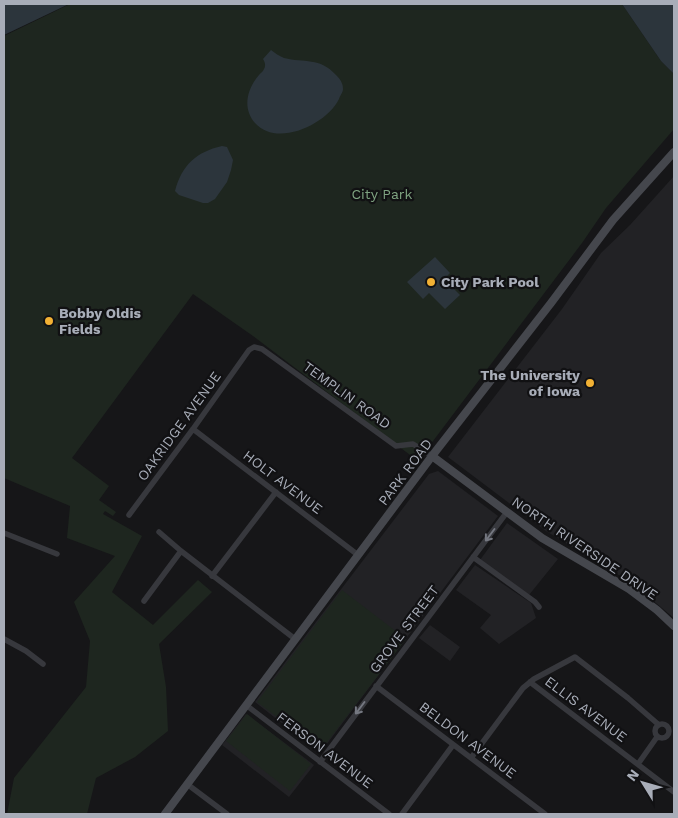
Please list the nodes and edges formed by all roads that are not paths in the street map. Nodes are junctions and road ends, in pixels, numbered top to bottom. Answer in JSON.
{"nodes":[{"id":1,"x":674,"y":152,"type":"edge"},
{"id":2,"x":249,"y":350,"type":"joint"},
{"id":3,"x":194,"y":429,"type":"junction"},
{"id":4,"x":432,"y":456,"type":"junction"},
{"id":5,"x":276,"y":492,"type":"junction"},
{"id":6,"x":508,"y":512,"type":"junction"},
{"id":7,"x":128,"y":516,"type":"dead end"},
{"id":8,"x":159,"y":532,"type":"dead end"},
{"id":9,"x":4,"y":533,"type":"edge"},
{"id":10,"x":181,"y":551,"type":"junction"},
{"id":11,"x":57,"y":554,"type":"dead end"},
{"id":12,"x":358,"y":555,"type":"junction"},
{"id":13,"x":473,"y":557,"type":"junction"},
{"id":14,"x":212,"y":576,"type":"junction"},
{"id":15,"x":144,"y":601,"type":"dead end"},
{"id":16,"x":539,"y":607,"type":"dead end"},
{"id":17,"x":674,"y":626,"type":"edge"},
{"id":18,"x":4,"y":639,"type":"edge"},
{"id":19,"x":295,"y":639,"type":"junction"},
{"id":20,"x":43,"y":664,"type":"dead end"},
{"id":21,"x":530,"y":682,"type":"junction"},
{"id":22,"x":376,"y":686,"type":"junction"},
{"id":23,"x":246,"y":705,"type":"junction"},
{"id":24,"x":659,"y":725,"type":"junction"},
{"id":25,"x":671,"y":730,"type":"edge"},
{"id":26,"x":657,"y":737,"type":"junction"},
{"id":27,"x":453,"y":745,"type":"junction"},
{"id":28,"x":471,"y":758,"type":"junction"},
{"id":29,"x":320,"y":762,"type":"junction"},
{"id":30,"x":638,"y":764,"type":"junction"},
{"id":31,"x":187,"y":784,"type":"junction"},
{"id":32,"x":674,"y":792,"type":"edge"},
{"id":33,"x":165,"y":814,"type":"edge"},
{"id":34,"x":227,"y":814,"type":"edge"},
{"id":35,"x":389,"y":814,"type":"edge"},
{"id":36,"x":402,"y":814,"type":"edge"},
{"id":37,"x":545,"y":814,"type":"edge"}],
"edges":[{"from":1,"to":4,"type":"street","name":"PARK ROAD"},
{"from":2,"to":3,"type":"street","name":"OAKRIDGE AVENUE"},
{"from":2,"to":4,"type":"street","name":"TEMPLIN ROAD"},
{"from":3,"to":5,"type":"street","name":"HOLT AVENUE"},
{"from":3,"to":7,"type":"street","name":"OAKRIDGE AVENUE"},
{"from":4,"to":6,"type":"street","name":"NORTH RIVERSIDE DRIVE"},
{"from":4,"to":12,"type":"street","name":"PARK ROAD"},
{"from":5,"to":12,"type":"street","name":"HOLT AVENUE"},
{"from":5,"to":14,"type":"street"},
{"from":6,"to":13,"type":"street","name":"GROVE STREET","one_way":true},
{"from":6,"to":17,"type":"street","name":"NORTH RIVERSIDE DRIVE"},
{"from":8,"to":10,"type":"street"},
{"from":9,"to":11,"type":"street"},
{"from":10,"to":14,"type":"street"},
{"from":10,"to":15,"type":"street"},
{"from":12,"to":19,"type":"street","name":"PARK ROAD"},
{"from":13,"to":16,"type":"street"},
{"from":13,"to":22,"type":"street","name":"GROVE STREET"},
{"from":14,"to":19,"type":"street"},
{"from":18,"to":20,"type":"street"},
{"from":19,"to":23,"type":"street","name":"PARK ROAD"},
{"from":21,"to":24,"type":"street"},
{"from":21,"to":28,"type":"street"},
{"from":21,"to":30,"type":"street","name":"ELLIS AVENUE"},
{"from":22,"to":27,"type":"street","name":"BELDON AVENUE"},
{"from":22,"to":29,"type":"street","name":"GROVE STREET","one_way":true},
{"from":23,"to":29,"type":"street","name":"FERSON AVENUE"},
{"from":23,"to":31,"type":"street","name":"PARK ROAD"},
{"from":24,"to":25,"type":"street"},
{"from":24,"to":26,"type":"street"},
{"from":25,"to":26,"type":"street"},
{"from":26,"to":30,"type":"street"},
{"from":27,"to":28,"type":"street","name":"BELDON AVENUE"},
{"from":27,"to":36,"type":"street"},
{"from":28,"to":37,"type":"street","name":"BELDON AVENUE"},
{"from":29,"to":35,"type":"street","name":"FERSON AVENUE"},
{"from":30,"to":32,"type":"street","name":"ELLIS AVENUE"},
{"from":31,"to":33,"type":"street","name":"PARK ROAD"},
{"from":31,"to":34,"type":"street"}]}
